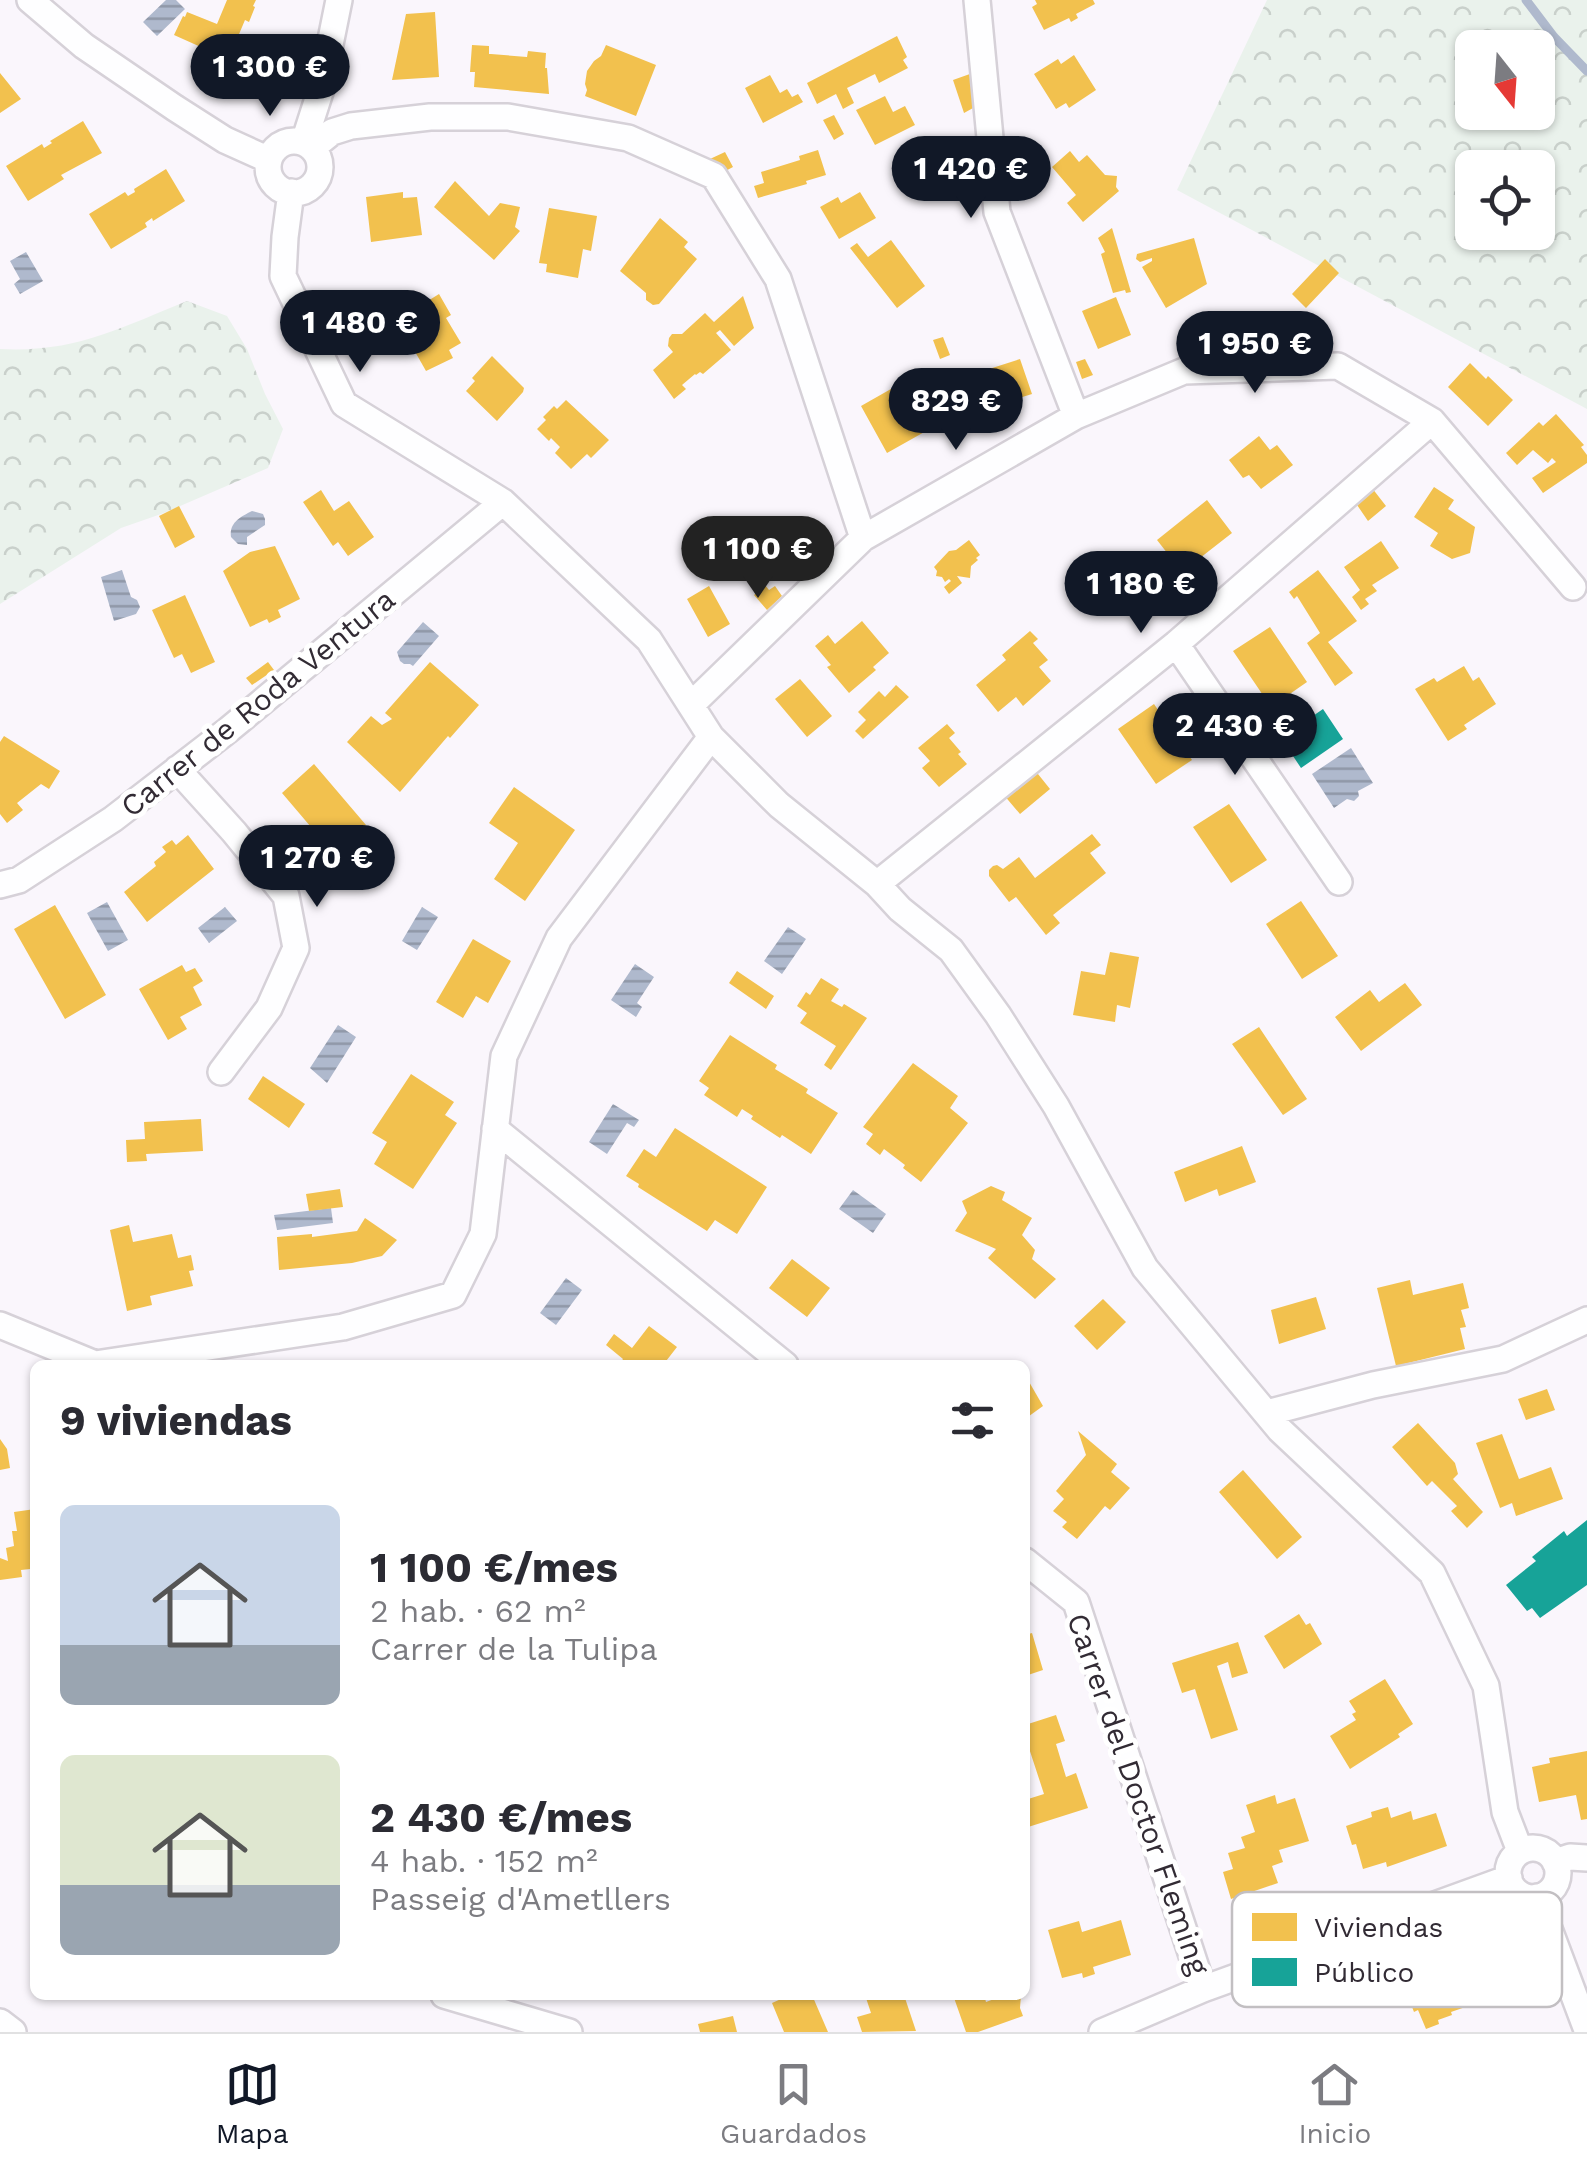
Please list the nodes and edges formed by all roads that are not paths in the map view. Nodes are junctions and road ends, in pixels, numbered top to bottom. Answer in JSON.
{"nodes":[{"id":1,"x":30,"y":0,"type":"edge"},
{"id":2,"x":339,"y":0,"type":"edge"},
{"id":3,"x":977,"y":0,"type":"edge"},
{"id":4,"x":308,"y":145,"type":"junction"},
{"id":5,"x":269,"y":160,"type":"junction"},
{"id":6,"x":291,"y":192,"type":"junction"},
{"id":7,"x":1076,"y":416,"type":"junction"},
{"id":8,"x":1432,"y":421,"type":"junction"},
{"id":9,"x":503,"y":502,"type":"junction"},
{"id":10,"x":863,"y":538,"type":"junction"},
{"id":11,"x":1573,"y":587,"type":"dead end"},
{"id":12,"x":1176,"y":644,"type":"junction"},
{"id":13,"x":692,"y":704,"type":"junction"},
{"id":14,"x":711,"y":737,"type":"junction"},
{"id":15,"x":177,"y":769,"type":"junction"},
{"id":16,"x":1339,"y":882,"type":"dead end"},
{"id":17,"x":876,"y":884,"type":"junction"},
{"id":18,"x":0,"y":885,"type":"edge"},
{"id":19,"x":221,"y":1072,"type":"dead end"},
{"id":20,"x":495,"y":1129,"type":"junction"},
{"id":21,"x":1587,"y":1320,"type":"edge"},
{"id":22,"x":0,"y":1325,"type":"edge"},
{"id":23,"x":85,"y":1360,"type":"edge"},
{"id":24,"x":122,"y":1360,"type":"edge"},
{"id":25,"x":779,"y":1360,"type":"edge"},
{"id":26,"x":1267,"y":1413,"type":"junction"},
{"id":27,"x":1030,"y":1565,"type":"edge"},
{"id":28,"x":1520,"y":1852,"type":"junction"},
{"id":29,"x":1587,"y":1858,"type":"edge"},
{"id":30,"x":1556,"y":1862,"type":"junction"},
{"id":31,"x":1508,"y":1878,"type":"junction"},
{"id":32,"x":1470,"y":1892,"type":"edge"},
{"id":33,"x":1518,"y":1892,"type":"edge"},
{"id":34,"x":1546,"y":1892,"type":"edge"},
{"id":35,"x":1562,"y":1964,"type":"edge"},
{"id":36,"x":1232,"y":1979,"type":"edge"},
{"id":37,"x":1203,"y":1990,"type":"junction"},
{"id":38,"x":461,"y":2000,"type":"edge"},
{"id":39,"x":0,"y":2022,"type":"edge"},
{"id":40,"x":1587,"y":2030,"type":"edge"},
{"id":41,"x":13,"y":2032,"type":"edge"},
{"id":42,"x":569,"y":2032,"type":"edge"},
{"id":43,"x":1102,"y":2032,"type":"edge"}],
"edges":[{"from":1,"to":5,"type":"street"},
{"from":2,"to":4,"type":"street"},
{"from":3,"to":7,"type":"street"},
{"from":4,"to":5,"type":"street"},
{"from":4,"to":6,"type":"street"},
{"from":4,"to":10,"type":"street"},
{"from":5,"to":6,"type":"street"},
{"from":6,"to":9,"type":"street"},
{"from":7,"to":8,"type":"street"},
{"from":7,"to":10,"type":"street"},
{"from":8,"to":11,"type":"street"},
{"from":8,"to":12,"type":"street"},
{"from":9,"to":13,"type":"street"},
{"from":9,"to":15,"type":"street","name":"Carrer de Roda Ventura"},
{"from":10,"to":13,"type":"street"},
{"from":12,"to":16,"type":"street"},
{"from":12,"to":17,"type":"street"},
{"from":13,"to":14,"type":"street"},
{"from":14,"to":17,"type":"street"},
{"from":14,"to":20,"type":"street"},
{"from":15,"to":18,"type":"street","name":"Carrer de Roda Ventura"},
{"from":15,"to":19,"type":"street"},
{"from":17,"to":26,"type":"street"},
{"from":20,"to":24,"type":"street"},
{"from":20,"to":25,"type":"street"},
{"from":21,"to":26,"type":"street"},
{"from":22,"to":23,"type":"street"},
{"from":26,"to":28,"type":"street"},
{"from":27,"to":37,"type":"street","name":"Carrer del Doctor Fleming"},
{"from":28,"to":30,"type":"street"},
{"from":28,"to":31,"type":"street"},
{"from":29,"to":30,"type":"street"},
{"from":30,"to":34,"type":"street"},
{"from":31,"to":32,"type":"street"},
{"from":31,"to":33,"type":"street"},
{"from":35,"to":40,"type":"street"},
{"from":36,"to":37,"type":"street"},
{"from":37,"to":43,"type":"street"},
{"from":38,"to":42,"type":"street"},
{"from":39,"to":41,"type":"street"}]}
